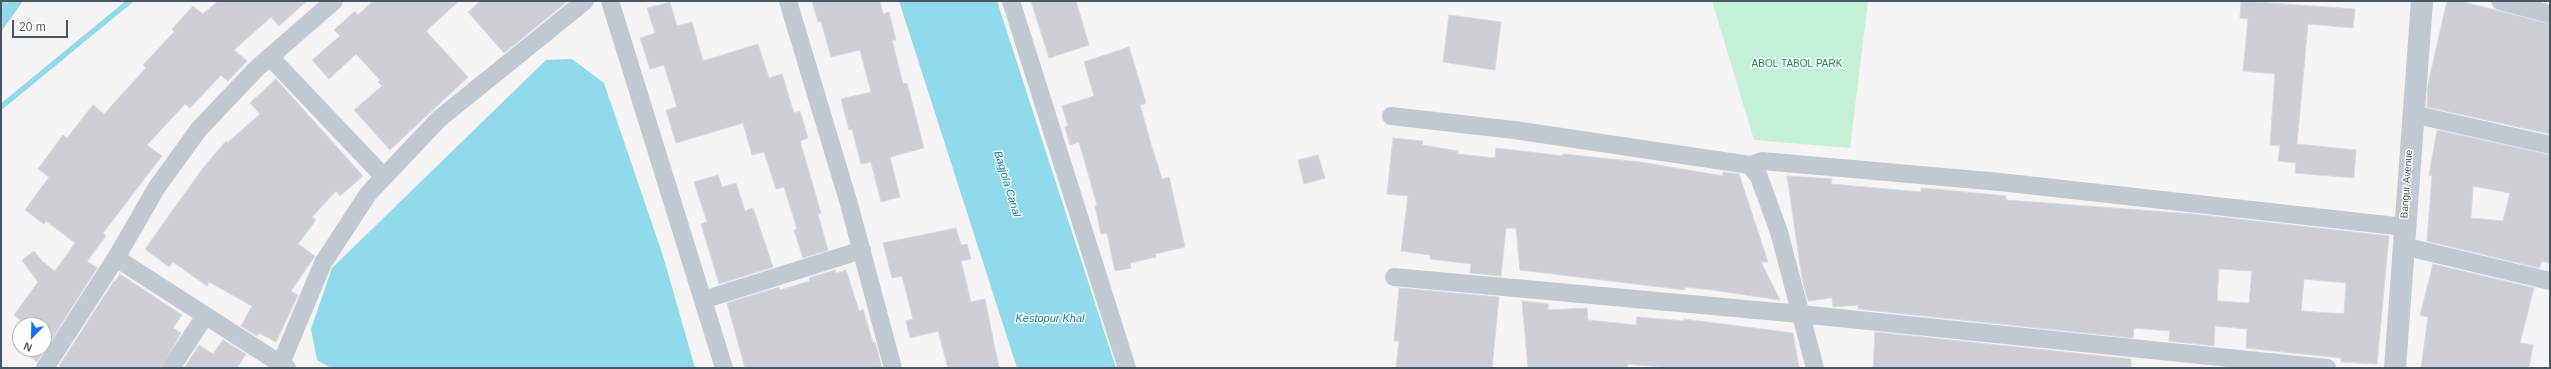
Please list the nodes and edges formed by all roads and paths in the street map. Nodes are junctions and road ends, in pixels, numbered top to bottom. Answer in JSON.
{"nodes":[{"id":1,"x":334,"y":1,"type":"edge"},
{"id":2,"x":585,"y":1,"type":"edge"},
{"id":3,"x":610,"y":1,"type":"edge"},
{"id":4,"x":788,"y":1,"type":"edge"},
{"id":5,"x":1011,"y":1,"type":"edge"},
{"id":6,"x":2422,"y":1,"type":"edge"},
{"id":7,"x":2500,"y":1,"type":"edge"},
{"id":8,"x":2550,"y":14,"type":"edge"},
{"id":9,"x":270,"y":57,"type":"junction"},
{"id":10,"x":2412,"y":114,"type":"junction"},
{"id":11,"x":1391,"y":116,"type":"dead end"},
{"id":12,"x":2550,"y":146,"type":"edge"},
{"id":13,"x":1750,"y":165,"type":"junction"},
{"id":14,"x":384,"y":177,"type":"junction"},
{"id":15,"x":2404,"y":237,"type":"junction"},
{"id":16,"x":862,"y":250,"type":"junction"},
{"id":17,"x":116,"y":258,"type":"junction"},
{"id":18,"x":1394,"y":277,"type":"dead end"},
{"id":19,"x":2550,"y":281,"type":"edge"},
{"id":20,"x":703,"y":300,"type":"junction"},
{"id":21,"x":1800,"y":314,"type":"junction"},
{"id":22,"x":205,"y":316,"type":"junction"},
{"id":23,"x":282,"y":367,"type":"edge"},
{"id":24,"x":45,"y":368,"type":"edge"},
{"id":25,"x":171,"y":368,"type":"edge"},
{"id":26,"x":724,"y":368,"type":"edge"},
{"id":27,"x":893,"y":368,"type":"edge"},
{"id":28,"x":1126,"y":368,"type":"edge"},
{"id":29,"x":1816,"y":368,"type":"edge"},
{"id":30,"x":2327,"y":368,"type":"edge"},
{"id":31,"x":2395,"y":368,"type":"edge"}],
"edges":[{"from":1,"to":9,"type":"street"},
{"from":2,"to":14,"type":"street"},
{"from":3,"to":20,"type":"street"},
{"from":4,"to":16,"type":"street"},
{"from":5,"to":28,"type":"street"},
{"from":6,"to":10,"type":"street","name":"Bangur Avenue"},
{"from":7,"to":8,"type":"street"},
{"from":9,"to":14,"type":"street"},
{"from":9,"to":17,"type":"street"},
{"from":10,"to":12,"type":"street"},
{"from":10,"to":15,"type":"street","name":"Bangur Avenue"},
{"from":11,"to":13,"type":"street"},
{"from":13,"to":15,"type":"street"},
{"from":13,"to":21,"type":"street"},
{"from":14,"to":23,"type":"street"},
{"from":15,"to":19,"type":"street"},
{"from":15,"to":31,"type":"street","name":"Bangur Avenue"},
{"from":16,"to":20,"type":"street"},
{"from":16,"to":27,"type":"street"},
{"from":17,"to":22,"type":"street"},
{"from":17,"to":24,"type":"street"},
{"from":18,"to":21,"type":"street"},
{"from":20,"to":26,"type":"street"},
{"from":21,"to":29,"type":"street"},
{"from":21,"to":30,"type":"street"},
{"from":22,"to":23,"type":"street"},
{"from":22,"to":25,"type":"street"}]}
